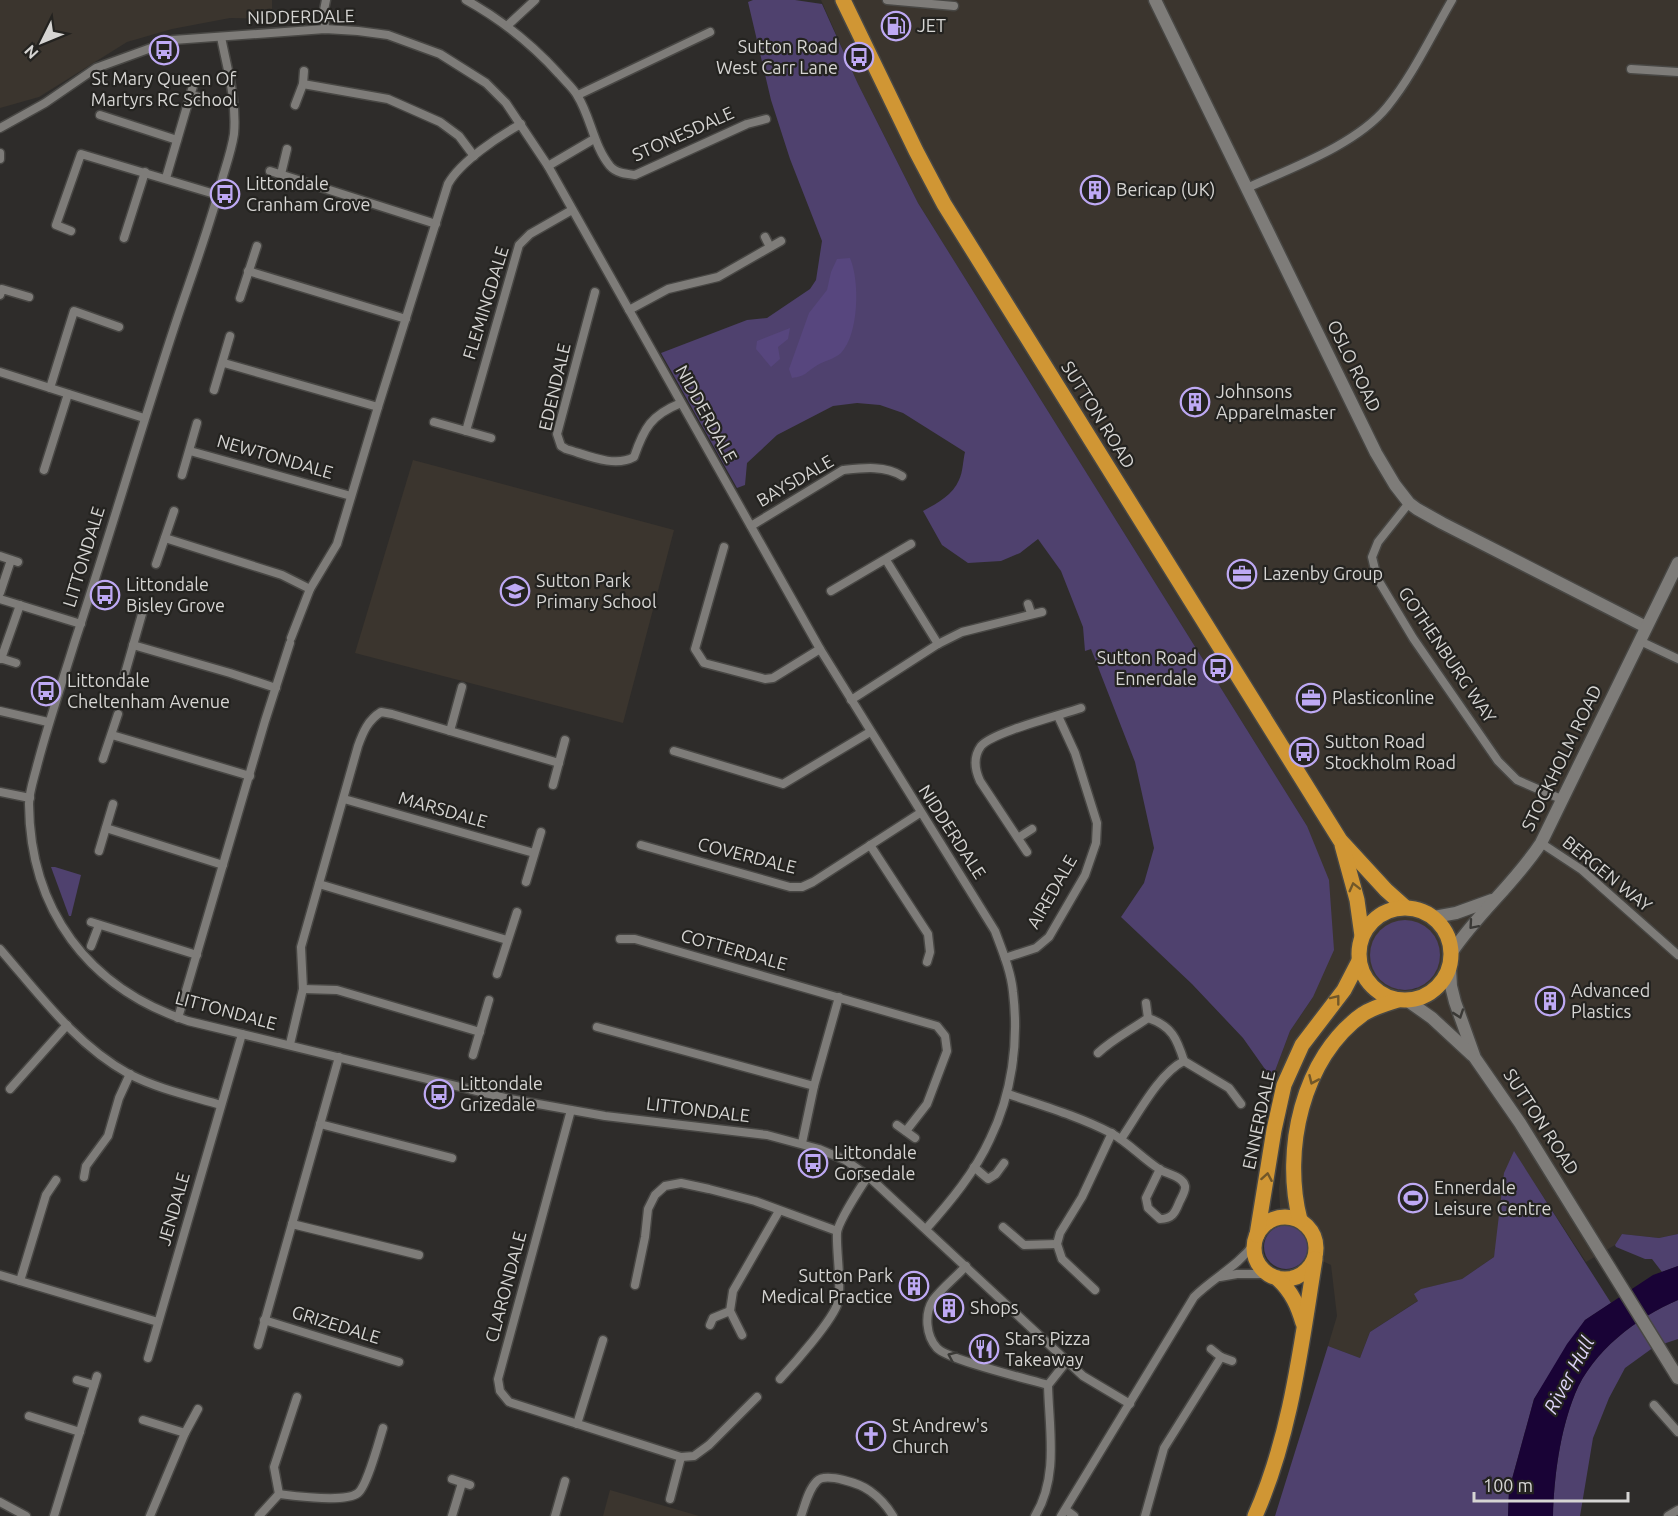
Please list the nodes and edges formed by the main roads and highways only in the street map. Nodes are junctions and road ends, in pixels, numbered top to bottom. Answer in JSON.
{"nodes":[{"id":1,"x":843,"y":0,"type":"edge"},
{"id":2,"x":1340,"y":840,"type":"junction"},
{"id":3,"x":1405,"y":907,"type":"junction"},
{"id":4,"x":1362,"y":936,"type":"junction"},
{"id":5,"x":1359,"y":961,"type":"junction"},
{"id":6,"x":1403,"y":1000,"type":"junction"},
{"id":7,"x":1300,"y":1221,"type":"junction"},
{"id":8,"x":1255,"y":1239,"type":"junction"},
{"id":9,"x":1315,"y":1259,"type":"junction"},
{"id":10,"x":1273,"y":1277,"type":"junction"},
{"id":11,"x":1304,"y":1326,"type":"junction"},
{"id":12,"x":1255,"y":1516,"type":"edge"}],
"edges":[{"from":1,"to":2,"type":"highway","name":"SUTTON ROAD"},
{"from":2,"to":3,"type":"highway"},
{"from":4,"to":2,"type":"highway","one_way":true},
{"from":3,"to":4,"type":"highway"},
{"from":3,"to":6,"type":"highway"},
{"from":4,"to":5,"type":"highway"},
{"from":5,"to":6,"type":"highway"},
{"from":8,"to":5,"type":"highway","name":"ENNERDALE","one_way":true},
{"from":6,"to":7,"type":"highway","one_way":true},
{"from":7,"to":8,"type":"highway"},
{"from":7,"to":9,"type":"highway"},
{"from":8,"to":10,"type":"highway"},
{"from":9,"to":10,"type":"highway"},
{"from":9,"to":11,"type":"highway"},
{"from":10,"to":11,"type":"highway"},
{"from":11,"to":12,"type":"highway"}]}
